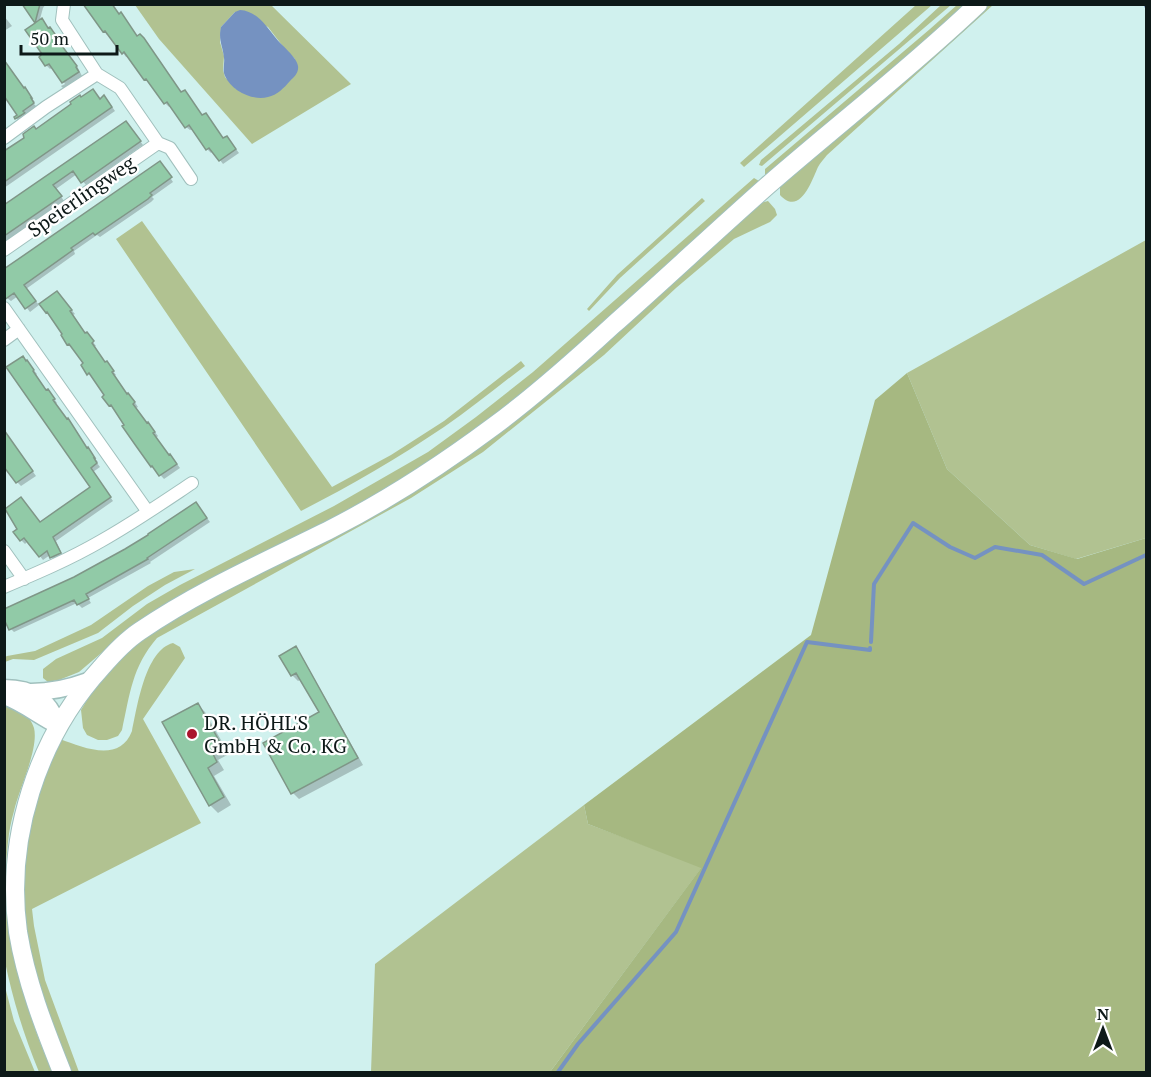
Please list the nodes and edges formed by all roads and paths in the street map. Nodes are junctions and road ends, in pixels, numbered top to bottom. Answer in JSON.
{"nodes":[{"id":1,"x":64,"y":4,"type":"edge"},
{"id":2,"x":978,"y":4,"type":"edge"},
{"id":3,"x":97,"y":74,"type":"junction"},
{"id":4,"x":4,"y":138,"type":"edge"},
{"id":5,"x":158,"y":143,"type":"junction"},
{"id":6,"x":191,"y":179,"type":"dead end"},
{"id":7,"x":4,"y":250,"type":"edge"},
{"id":8,"x":4,"y":308,"type":"edge"},
{"id":9,"x":19,"y":329,"type":"junction"},
{"id":10,"x":4,"y":340,"type":"edge"},
{"id":11,"x":192,"y":483,"type":"dead end"},
{"id":12,"x":148,"y":512,"type":"junction"},
{"id":13,"x":4,"y":551,"type":"edge"},
{"id":14,"x":24,"y":579,"type":"junction"},
{"id":15,"x":4,"y":587,"type":"edge"},
{"id":16,"x":88,"y":681,"type":"junction"},
{"id":17,"x":4,"y":688,"type":"edge"},
{"id":18,"x":27,"y":692,"type":"junction"},
{"id":19,"x":4,"y":696,"type":"edge"},
{"id":20,"x":58,"y":726,"type":"junction"},
{"id":21,"x":62,"y":1072,"type":"edge"}],
"edges":[{"from":1,"to":3,"type":"street"},
{"from":2,"to":16,"type":"main road"},
{"from":3,"to":4,"type":"street"},
{"from":3,"to":5,"type":"street"},
{"from":5,"to":6,"type":"street"},
{"from":5,"to":7,"type":"street","name":"Speierlingweg"},
{"from":8,"to":9,"type":"street"},
{"from":9,"to":10,"type":"street"},
{"from":9,"to":12,"type":"street"},
{"from":11,"to":12,"type":"street"},
{"from":12,"to":14,"type":"street"},
{"from":13,"to":14,"type":"street"},
{"from":14,"to":15,"type":"street"},
{"from":16,"to":18,"type":"street"},
{"from":16,"to":20,"type":"main road"},
{"from":17,"to":18,"type":"street"},
{"from":18,"to":20,"type":"street"},
{"from":19,"to":20,"type":"street"},
{"from":20,"to":21,"type":"main road"}]}
